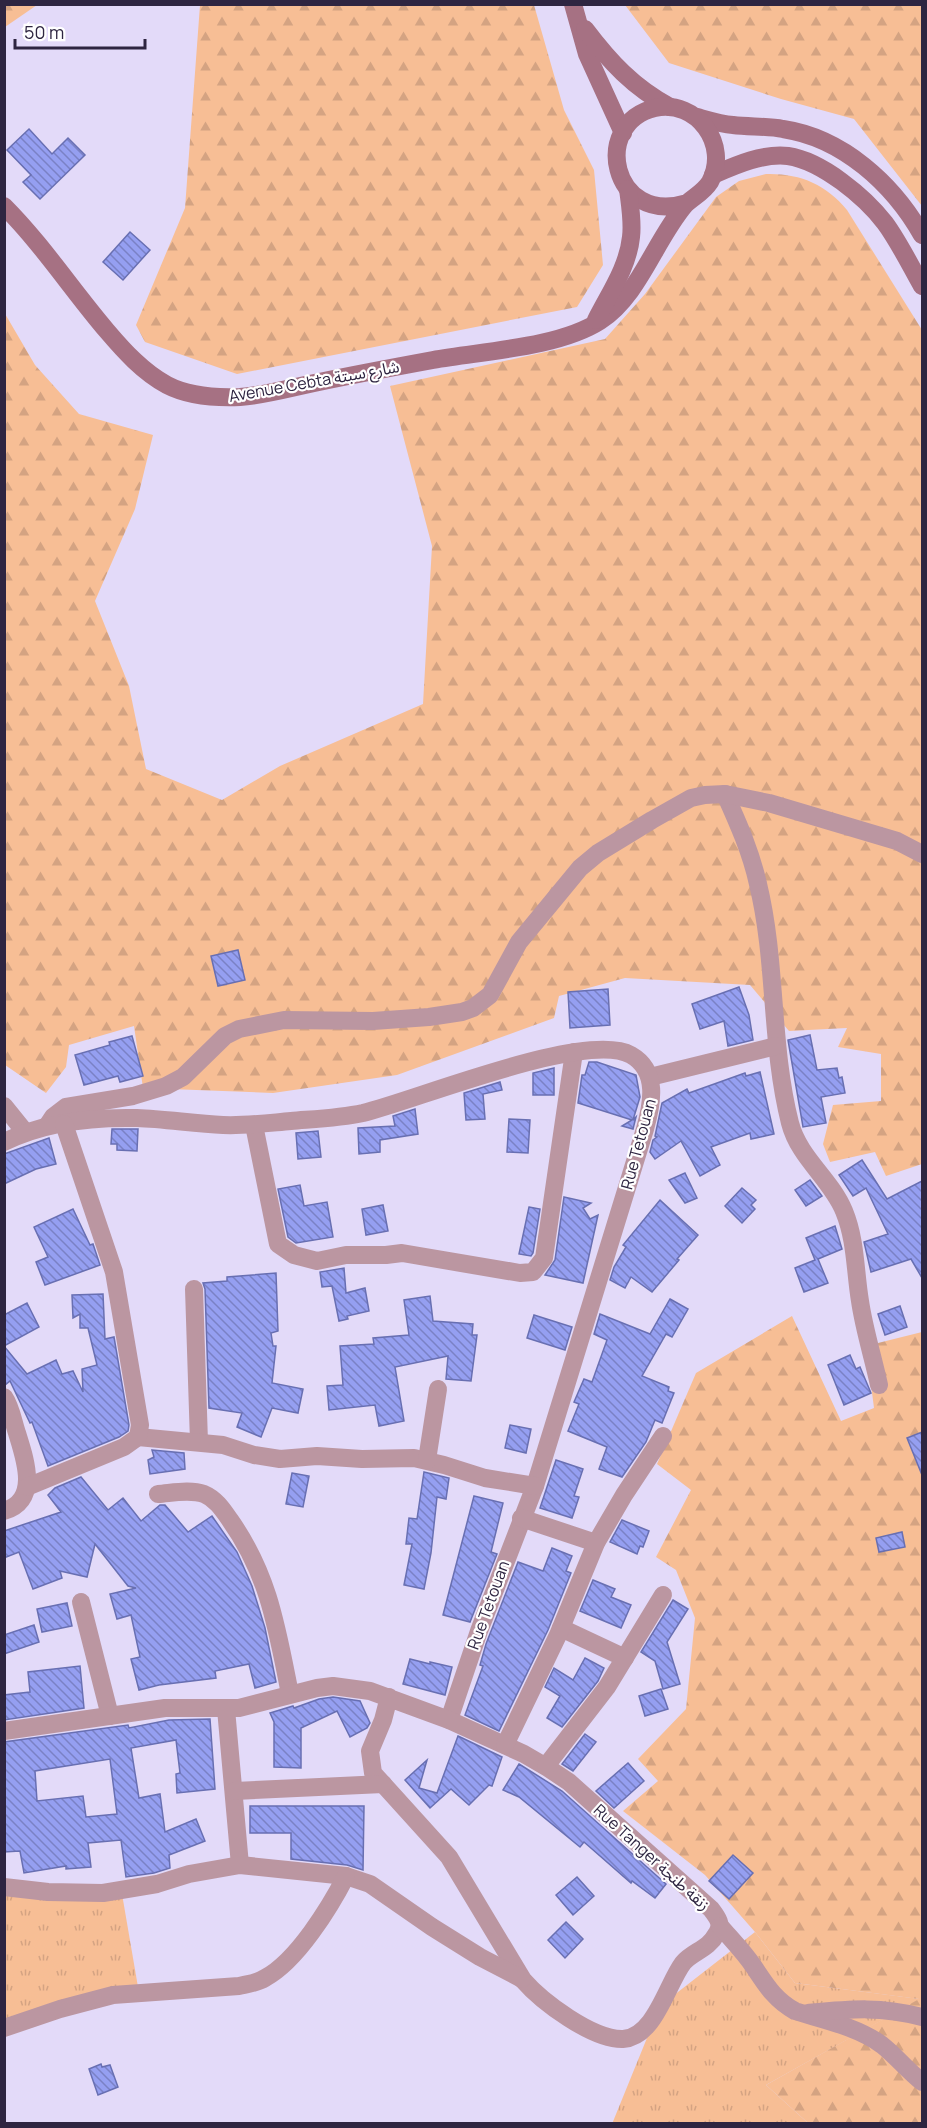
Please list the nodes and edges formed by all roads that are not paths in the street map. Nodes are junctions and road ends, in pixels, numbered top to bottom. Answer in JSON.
{"nodes":[{"id":1,"x":573,"y":4,"type":"edge"},
{"id":2,"x":580,"y":23,"type":"junction"},
{"id":3,"x":670,"y":107,"type":"junction"},
{"id":4,"x":697,"y":117,"type":"junction"},
{"id":5,"x":623,"y":132,"type":"junction"},
{"id":6,"x":713,"y":175,"type":"junction"},
{"id":7,"x":628,"y":189,"type":"junction"},
{"id":8,"x":687,"y":203,"type":"junction"},
{"id":9,"x":4,"y":206,"type":"edge"},
{"id":10,"x":922,"y":235,"type":"edge"},
{"id":11,"x":922,"y":286,"type":"edge"},
{"id":12,"x":594,"y":325,"type":"junction"},
{"id":13,"x":725,"y":794,"type":"junction"},
{"id":14,"x":922,"y":854,"type":"edge"},
{"id":15,"x":777,"y":1046,"type":"junction"},
{"id":16,"x":574,"y":1052,"type":"junction"},
{"id":17,"x":650,"y":1077,"type":"junction"},
{"id":18,"x":4,"y":1106,"type":"edge"},
{"id":19,"x":55,"y":1125,"type":"junction"},
{"id":20,"x":254,"y":1125,"type":"junction"},
{"id":21,"x":26,"y":1132,"type":"junction"},
{"id":22,"x":4,"y":1142,"type":"edge"},
{"id":23,"x":194,"y":1289,"type":"dead end"},
{"id":24,"x":879,"y":1385,"type":"dead end"},
{"id":25,"x":438,"y":1389,"type":"dead end"},
{"id":26,"x":4,"y":1397,"type":"edge"},
{"id":27,"x":663,"y":1436,"type":"dead end"},
{"id":28,"x":138,"y":1437,"type":"junction"},
{"id":29,"x":199,"y":1442,"type":"junction"},
{"id":30,"x":427,"y":1460,"type":"junction"},
{"id":31,"x":535,"y":1485,"type":"junction"},
{"id":32,"x":27,"y":1487,"type":"junction"},
{"id":33,"x":158,"y":1494,"type":"dead end"},
{"id":34,"x":4,"y":1511,"type":"edge"},
{"id":35,"x":521,"y":1518,"type":"junction"},
{"id":36,"x":596,"y":1544,"type":"junction"},
{"id":37,"x":663,"y":1595,"type":"dead end"},
{"id":38,"x":81,"y":1602,"type":"dead end"},
{"id":39,"x":561,"y":1628,"type":"junction"},
{"id":40,"x":626,"y":1658,"type":"junction"},
{"id":41,"x":290,"y":1694,"type":"junction"},
{"id":42,"x":389,"y":1697,"type":"junction"},
{"id":43,"x":226,"y":1709,"type":"junction"},
{"id":44,"x":110,"y":1716,"type":"junction"},
{"id":45,"x":449,"y":1720,"type":"junction"},
{"id":46,"x":4,"y":1731,"type":"edge"},
{"id":47,"x":505,"y":1745,"type":"junction"},
{"id":48,"x":546,"y":1766,"type":"junction"},
{"id":49,"x":383,"y":1784,"type":"junction"},
{"id":50,"x":235,"y":1791,"type":"junction"},
{"id":51,"x":240,"y":1865,"type":"junction"},
{"id":52,"x":346,"y":1876,"type":"junction"},
{"id":53,"x":4,"y":1887,"type":"edge"},
{"id":54,"x":720,"y":1926,"type":"junction"},
{"id":55,"x":523,"y":1980,"type":"junction"},
{"id":56,"x":802,"y":2013,"type":"junction"},
{"id":57,"x":922,"y":2017,"type":"edge"},
{"id":58,"x":4,"y":2028,"type":"edge"},
{"id":59,"x":922,"y":2082,"type":"edge"}],
"edges":[{"from":1,"to":2,"type":"main road"},
{"from":2,"to":3,"type":"main road"},
{"from":2,"to":5,"type":"main road"},
{"from":3,"to":4,"type":"main road"},
{"from":3,"to":5,"type":"main road"},
{"from":4,"to":6,"type":"main road"},
{"from":4,"to":10,"type":"main road"},
{"from":5,"to":7,"type":"main road"},
{"from":6,"to":8,"type":"main road"},
{"from":6,"to":11,"type":"main road"},
{"from":7,"to":8,"type":"main road"},
{"from":7,"to":12,"type":"main road"},
{"from":8,"to":12,"type":"main road","name":"Avenue Cebta شارع سبتة"},
{"from":9,"to":12,"type":"main road","name":"Avenue Cebta شارع سبتة"},
{"from":13,"to":14,"type":"street"},
{"from":13,"to":15,"type":"street"},
{"from":13,"to":19,"type":"street"},
{"from":15,"to":17,"type":"street"},
{"from":15,"to":24,"type":"street"},
{"from":16,"to":17,"type":"street","name":"Rue Tetouan"},
{"from":16,"to":20,"type":"street","name":"Rue Tetouan"},
{"from":16,"to":20,"type":"street"},
{"from":17,"to":31,"type":"street","name":"Rue Tetouan"},
{"from":18,"to":21,"type":"street"},
{"from":19,"to":20,"type":"street","name":"Rue Tetouan"},
{"from":19,"to":21,"type":"street","name":"Rue Tetouan"},
{"from":19,"to":28,"type":"street"},
{"from":21,"to":22,"type":"street","name":"Rue Tetouan"},
{"from":23,"to":29,"type":"street"},
{"from":25,"to":30,"type":"street"},
{"from":26,"to":32,"type":"street"},
{"from":27,"to":36,"type":"street"},
{"from":28,"to":29,"type":"street"},
{"from":28,"to":32,"type":"street"},
{"from":29,"to":30,"type":"street"},
{"from":30,"to":31,"type":"street"},
{"from":31,"to":35,"type":"street","name":"Rue Tetouan"},
{"from":32,"to":34,"type":"street"},
{"from":33,"to":41,"type":"street"},
{"from":35,"to":36,"type":"street"},
{"from":35,"to":45,"type":"street","name":"Rue Tetouan"},
{"from":36,"to":39,"type":"street"},
{"from":37,"to":40,"type":"street"},
{"from":38,"to":44,"type":"street"},
{"from":39,"to":40,"type":"street"},
{"from":39,"to":47,"type":"street"},
{"from":40,"to":48,"type":"street"},
{"from":41,"to":42,"type":"street","name":"Rue Tanger زنقة طنجة"},
{"from":41,"to":43,"type":"street","name":"Rue Tanger زنقة طنجة"},
{"from":42,"to":45,"type":"street","name":"Rue Tanger زنقة طنجة"},
{"from":42,"to":49,"type":"street","name":"Rue Tanger زنقة طنجة"},
{"from":43,"to":44,"type":"street","name":"Rue Tanger زنقة طنجة"},
{"from":43,"to":50,"type":"street"},
{"from":44,"to":46,"type":"street","name":"Rue Tanger زنقة طنجة"},
{"from":45,"to":47,"type":"street","name":"Rue Tanger زنقة طنجة"},
{"from":47,"to":48,"type":"street","name":"Rue Tanger زنقة طنجة"},
{"from":48,"to":54,"type":"street","name":"Rue Tanger زنقة طنجة"},
{"from":49,"to":50,"type":"street"},
{"from":49,"to":55,"type":"street","name":"Rue Tanger زنقة طنجة"},
{"from":50,"to":51,"type":"street"},
{"from":51,"to":52,"type":"street"},
{"from":51,"to":53,"type":"street"},
{"from":52,"to":55,"type":"street"},
{"from":52,"to":58,"type":"street"},
{"from":54,"to":55,"type":"street","name":"Rue Tanger زنقة طنجة"},
{"from":54,"to":56,"type":"street"},
{"from":56,"to":57,"type":"street"},
{"from":56,"to":59,"type":"street"}]}
